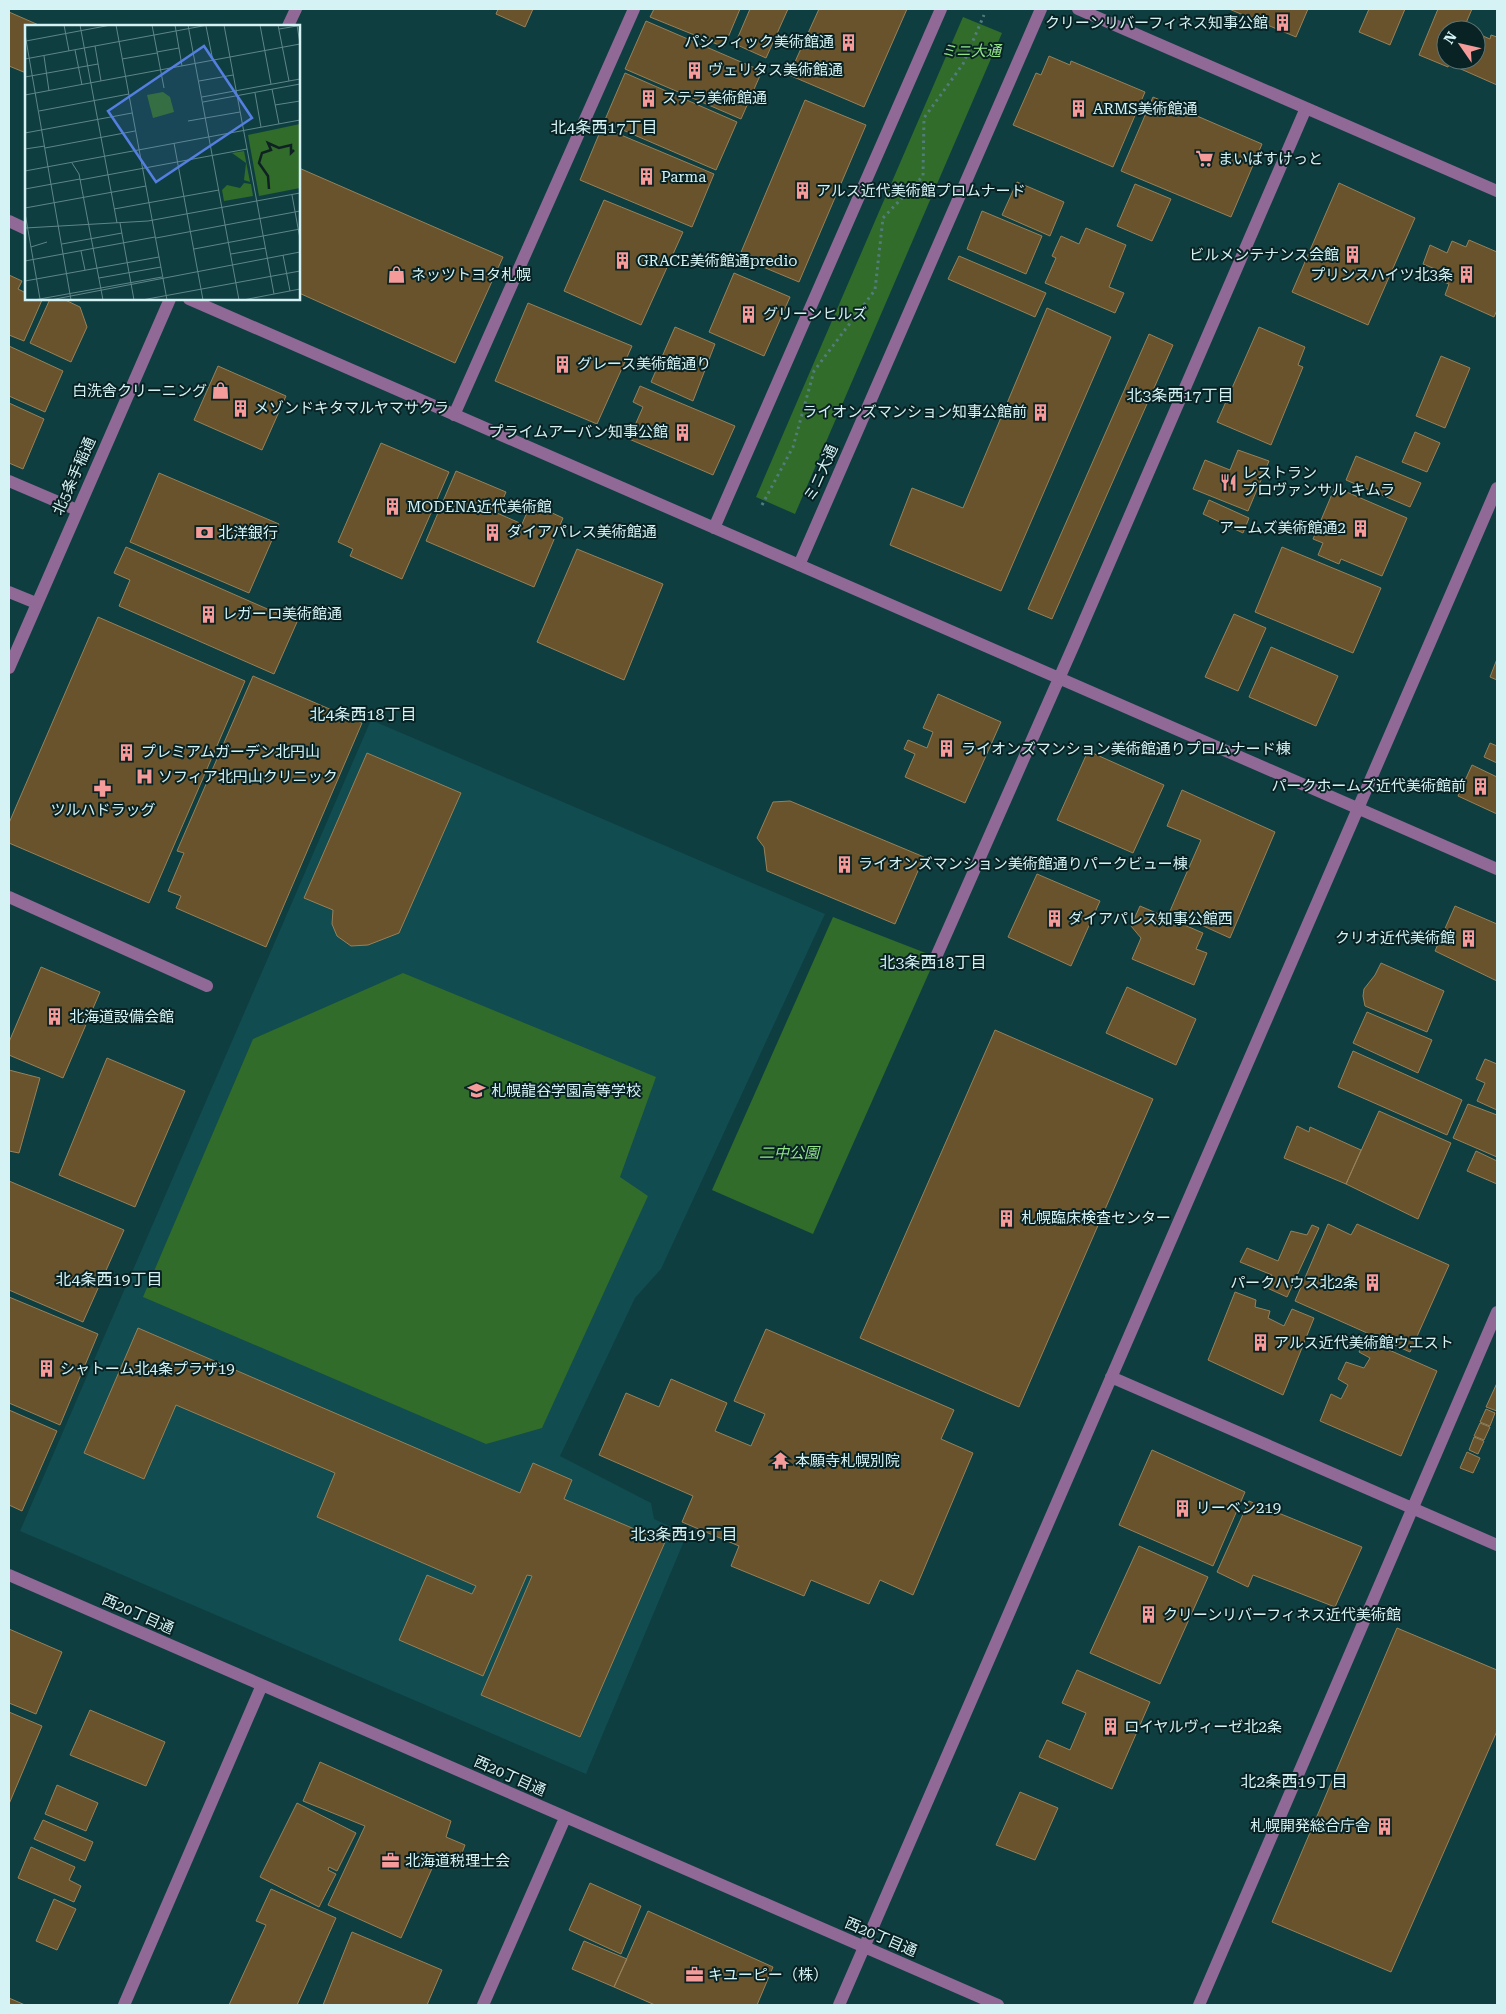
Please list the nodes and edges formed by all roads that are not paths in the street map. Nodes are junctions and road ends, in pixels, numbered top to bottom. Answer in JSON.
{"nodes":[{"id":1,"x":296,"y":9,"type":"edge"},
{"id":2,"x":634,"y":9,"type":"edge"},
{"id":3,"x":941,"y":9,"type":"edge"},
{"id":4,"x":1041,"y":9,"type":"edge"},
{"id":5,"x":1078,"y":9,"type":"edge"},
{"id":6,"x":288,"y":25,"type":"edge"},
{"id":7,"x":1306,"y":108,"type":"junction"},
{"id":8,"x":1497,"y":191,"type":"edge"},
{"id":9,"x":9,"y":221,"type":"edge"},
{"id":10,"x":25,"y":229,"type":"edge"},
{"id":11,"x":170,"y":300,"type":"edge"},
{"id":12,"x":191,"y":300,"type":"edge"},
{"id":13,"x":454,"y":415,"type":"junction"},
{"id":14,"x":9,"y":481,"type":"edge"},
{"id":15,"x":1497,"y":488,"type":"edge"},
{"id":16,"x":77,"y":510,"type":"junction"},
{"id":17,"x":714,"y":528,"type":"junction"},
{"id":18,"x":799,"y":565,"type":"junction"},
{"id":19,"x":9,"y":592,"type":"edge"},
{"id":20,"x":36,"y":603,"type":"junction"},
{"id":21,"x":9,"y":668,"type":"edge"},
{"id":22,"x":1059,"y":678,"type":"junction"},
{"id":23,"x":1358,"y":808,"type":"junction"},
{"id":24,"x":1497,"y":869,"type":"edge"},
{"id":25,"x":9,"y":897,"type":"edge"},
{"id":26,"x":936,"y":957,"type":"dead end"},
{"id":27,"x":207,"y":986,"type":"dead end"},
{"id":28,"x":1497,"y":1312,"type":"edge"},
{"id":29,"x":1111,"y":1377,"type":"junction"},
{"id":30,"x":1412,"y":1508,"type":"junction"},
{"id":31,"x":1497,"y":1545,"type":"edge"},
{"id":32,"x":9,"y":1575,"type":"edge"},
{"id":33,"x":262,"y":1686,"type":"junction"},
{"id":34,"x":565,"y":1818,"type":"junction"},
{"id":35,"x":864,"y":1948,"type":"junction"},
{"id":36,"x":124,"y":2005,"type":"edge"},
{"id":37,"x":483,"y":2005,"type":"edge"},
{"id":38,"x":839,"y":2005,"type":"edge"},
{"id":39,"x":998,"y":2005,"type":"edge"},
{"id":40,"x":1199,"y":2005,"type":"edge"}],
"edges":[{"from":1,"to":6,"type":"street"},
{"from":2,"to":13,"type":"street"},
{"from":3,"to":17,"type":"street"},
{"from":4,"to":18,"type":"street","name":"ミニ大通"},
{"from":5,"to":7,"type":"street"},
{"from":7,"to":8,"type":"street"},
{"from":7,"to":22,"type":"street"},
{"from":9,"to":10,"type":"street"},
{"from":11,"to":16,"type":"street","name":"北5条手稲通"},
{"from":12,"to":13,"type":"street"},
{"from":13,"to":17,"type":"street"},
{"from":14,"to":16,"type":"street"},
{"from":15,"to":23,"type":"street"},
{"from":16,"to":20,"type":"street","name":"北5条手稲通"},
{"from":17,"to":18,"type":"street"},
{"from":18,"to":22,"type":"street"},
{"from":19,"to":20,"type":"street"},
{"from":20,"to":21,"type":"street","name":"北5条手稲通"},
{"from":22,"to":23,"type":"street"},
{"from":22,"to":26,"type":"street"},
{"from":23,"to":24,"type":"street"},
{"from":23,"to":29,"type":"street"},
{"from":25,"to":27,"type":"street"},
{"from":28,"to":30,"type":"street"},
{"from":29,"to":30,"type":"street"},
{"from":29,"to":35,"type":"street"},
{"from":30,"to":31,"type":"street"},
{"from":30,"to":40,"type":"street"},
{"from":32,"to":33,"type":"street","name":"西20丁目通"},
{"from":33,"to":34,"type":"street","name":"西20丁目通"},
{"from":33,"to":36,"type":"street"},
{"from":34,"to":35,"type":"street","name":"西20丁目通"},
{"from":34,"to":37,"type":"street"},
{"from":35,"to":38,"type":"street"},
{"from":35,"to":39,"type":"street","name":"西20丁目通"}]}
